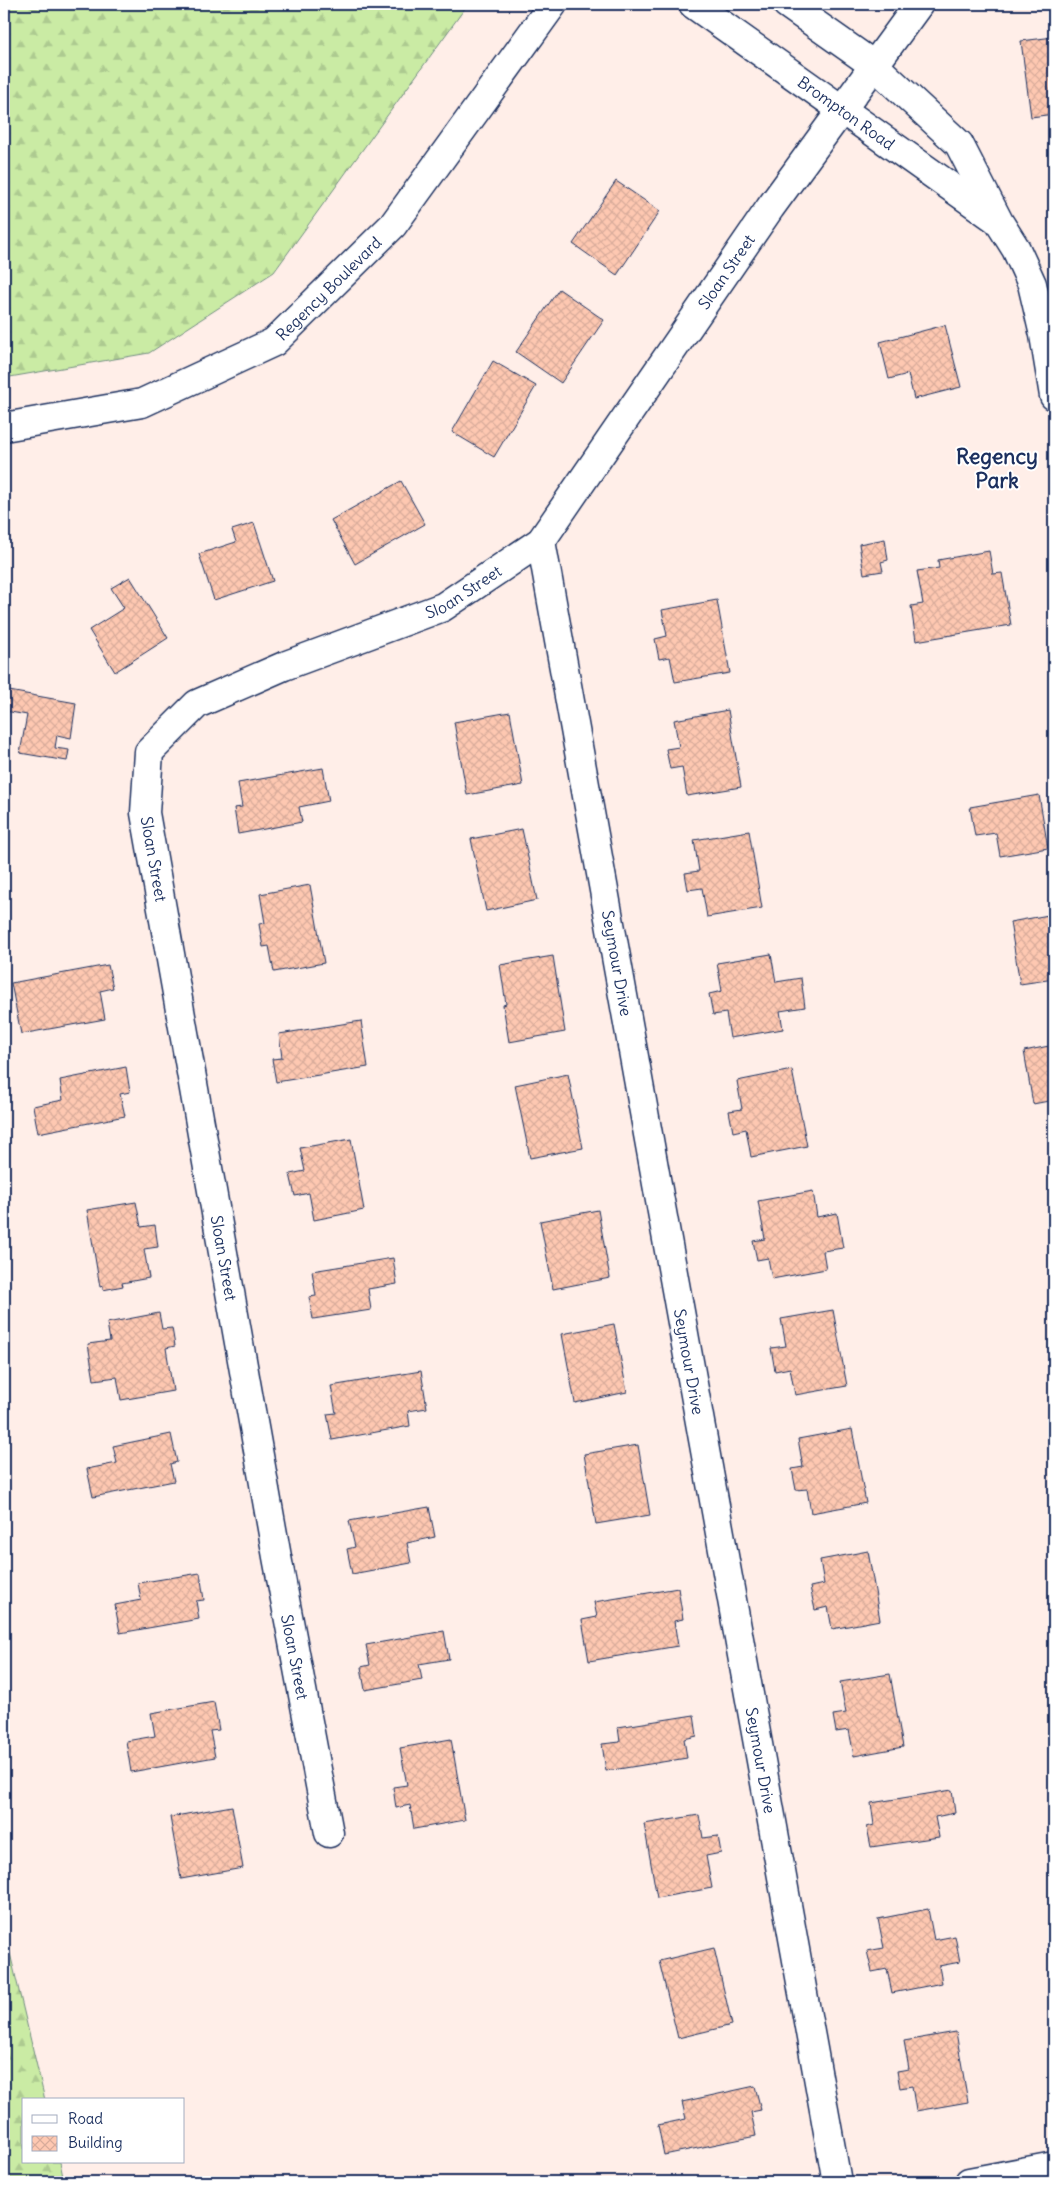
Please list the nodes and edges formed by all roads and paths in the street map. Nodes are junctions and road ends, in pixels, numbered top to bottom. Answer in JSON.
{"nodes":[{"id":1,"x":552,"y":4,"type":"edge"},
{"id":2,"x":693,"y":4,"type":"edge"},
{"id":3,"x":787,"y":4,"type":"edge"},
{"id":4,"x":919,"y":4,"type":"edge"},
{"id":5,"x":875,"y":66,"type":"junction"},
{"id":6,"x":843,"y":109,"type":"junction"},
{"id":7,"x":999,"y":222,"type":"junction"},
{"id":8,"x":1054,"y":396,"type":"edge"},
{"id":9,"x":4,"y":427,"type":"edge"},
{"id":10,"x":541,"y":541,"type":"junction"},
{"id":11,"x":329,"y":1833,"type":"dead end"},
{"id":12,"x":1054,"y":2166,"type":"edge"},
{"id":13,"x":837,"y":2182,"type":"edge"},
{"id":14,"x":969,"y":2182,"type":"edge"}],
"edges":[{"from":1,"to":9,"type":"street","name":"Regency Boulevard"},
{"from":2,"to":6,"type":"street","name":"Brompton Road"},
{"from":3,"to":5,"type":"street","name":"Brompton Road"},
{"from":4,"to":5,"type":"street","name":"Sloan Street"},
{"from":5,"to":6,"type":"street","name":"Sloan Street"},
{"from":5,"to":7,"type":"street","name":"Brompton Road"},
{"from":6,"to":7,"type":"street","name":"Brompton Road"},
{"from":6,"to":10,"type":"street","name":"Sloan Street"},
{"from":7,"to":8,"type":"street","name":"Brompton Road"},
{"from":10,"to":11,"type":"street","name":"Sloan Street"},
{"from":10,"to":13,"type":"street","name":"Seymour Drive"},
{"from":12,"to":14,"type":"street"}]}
